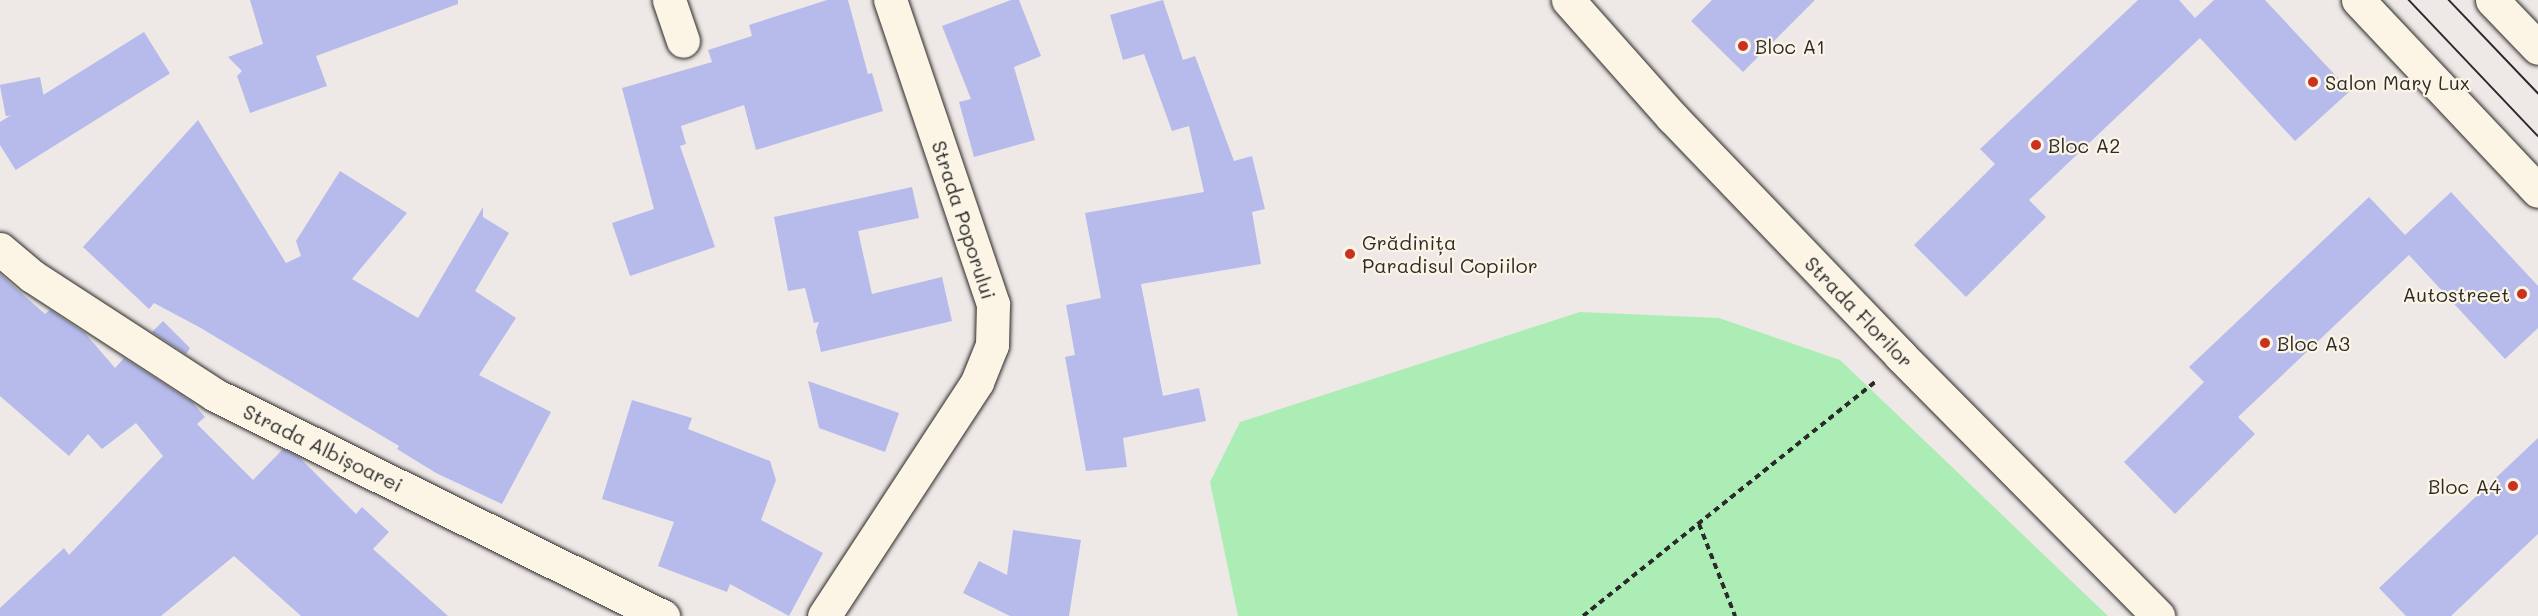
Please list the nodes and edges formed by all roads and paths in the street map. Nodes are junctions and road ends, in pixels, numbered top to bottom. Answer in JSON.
{"nodes":[{"id":1,"x":669,"y":0,"type":"edge"},
{"id":2,"x":890,"y":0,"type":"edge"},
{"id":3,"x":1568,"y":0,"type":"edge"},
{"id":4,"x":2358,"y":0,"type":"edge"},
{"id":5,"x":2492,"y":0,"type":"edge"},
{"id":6,"x":683,"y":41,"type":"dead end"},
{"id":7,"x":2538,"y":48,"type":"edge"},
{"id":8,"x":2538,"y":191,"type":"edge"},
{"id":9,"x":0,"y":249,"type":"edge"},
{"id":10,"x":1900,"y":355,"type":"junction"},
{"id":11,"x":1699,"y":524,"type":"junction"},
{"id":12,"x":663,"y":616,"type":"edge"},
{"id":13,"x":824,"y":616,"type":"edge"},
{"id":14,"x":1583,"y":616,"type":"edge"},
{"id":15,"x":1735,"y":616,"type":"edge"},
{"id":16,"x":2158,"y":616,"type":"edge"}],
"edges":[{"from":1,"to":6,"type":"street"},
{"from":2,"to":13,"type":"street","name":"Strada Poporului"},
{"from":3,"to":10,"type":"street","name":"Strada Florilor"},
{"from":4,"to":8,"type":"street"},
{"from":5,"to":7,"type":"street"},
{"from":9,"to":12,"type":"street","name":"Strada Albișoarei"},
{"from":10,"to":11,"type":"path"},
{"from":10,"to":16,"type":"street","name":"Strada Florilor"},
{"from":11,"to":14,"type":"path"},
{"from":11,"to":15,"type":"path"}]}
